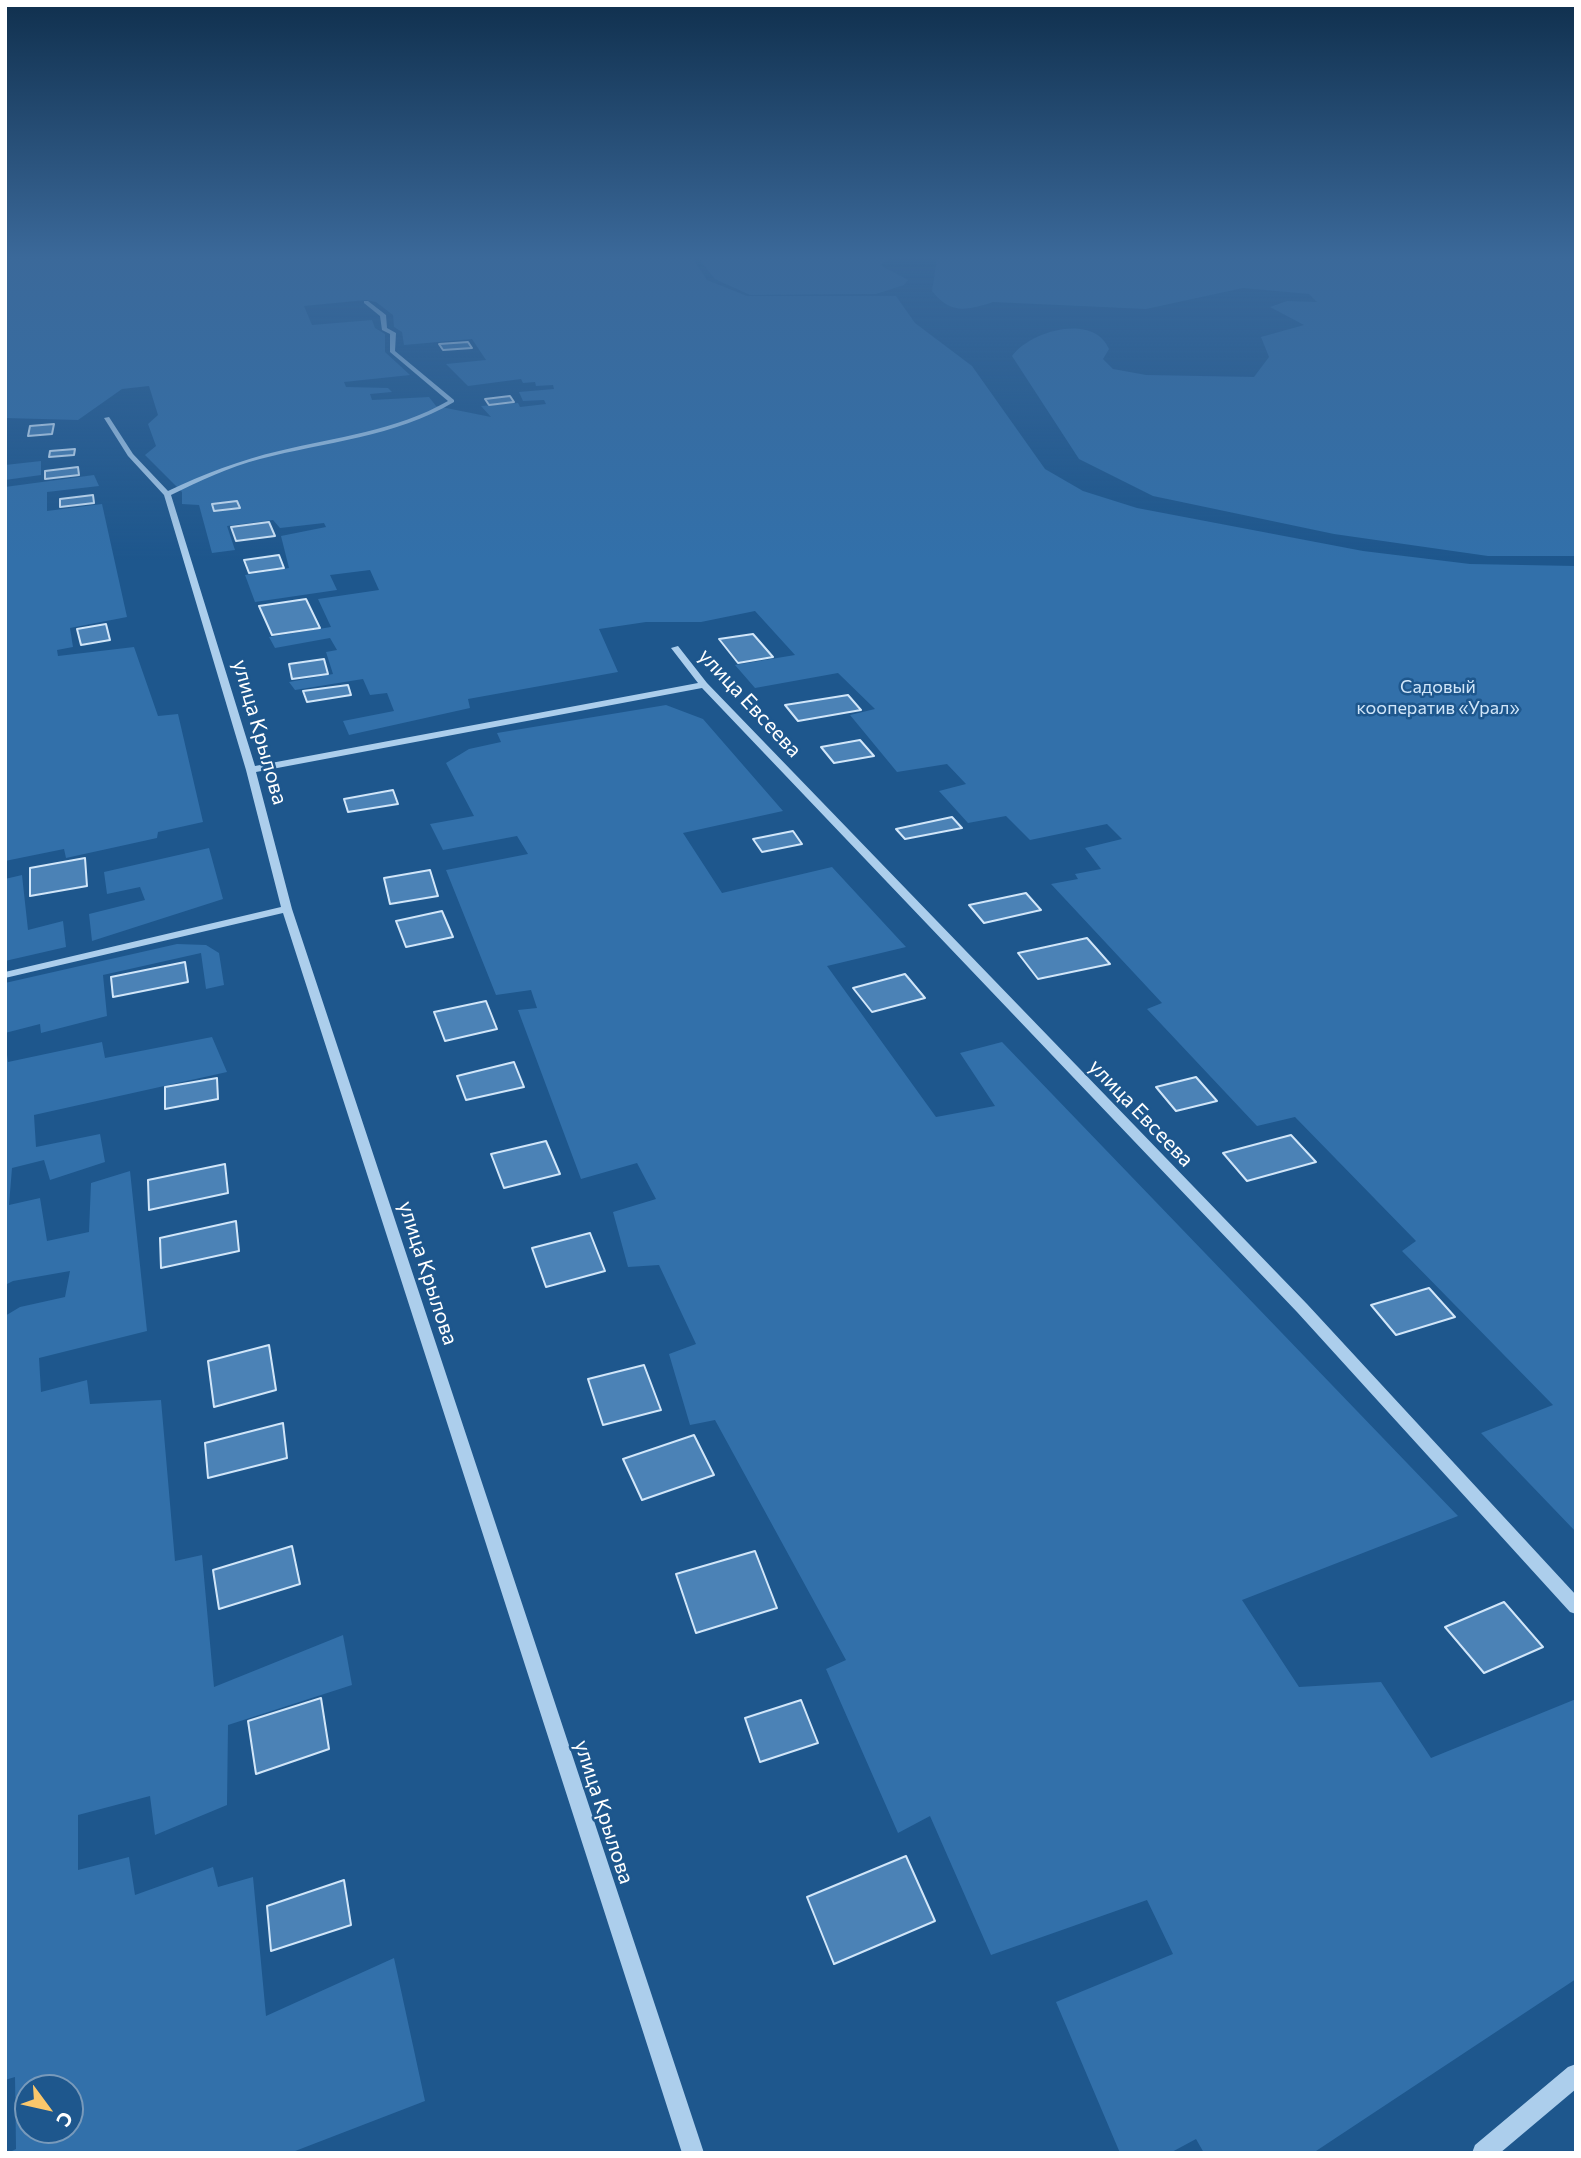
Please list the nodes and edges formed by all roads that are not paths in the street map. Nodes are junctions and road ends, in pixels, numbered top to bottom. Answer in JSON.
{"nodes":[{"id":1,"x":402,"y":360,"type":"edge"},
{"id":2,"x":107,"y":418,"type":"dead end"},
{"id":3,"x":167,"y":494,"type":"junction"},
{"id":4,"x":675,"y":648,"type":"dead end"},
{"id":5,"x":704,"y":685,"type":"junction"},
{"id":6,"x":251,"y":769,"type":"junction"},
{"id":7,"x":287,"y":909,"type":"junction"},
{"id":8,"x":5,"y":975,"type":"edge"},
{"id":9,"x":1576,"y":1607,"type":"edge"},
{"id":10,"x":1576,"y":2075,"type":"edge"},
{"id":11,"x":693,"y":2153,"type":"edge"},
{"id":12,"x":1483,"y":2153,"type":"edge"}],
"edges":[{"from":1,"to":3,"type":"street"},
{"from":2,"to":3,"type":"street","name":"улица Крылова"},
{"from":3,"to":6,"type":"street","name":"улица Крылова"},
{"from":4,"to":5,"type":"street","name":"улица Евсеева"},
{"from":5,"to":6,"type":"street"},
{"from":5,"to":9,"type":"street","name":"улица Евсеева"},
{"from":6,"to":7,"type":"street","name":"улица Крылова"},
{"from":7,"to":8,"type":"street"},
{"from":7,"to":11,"type":"street","name":"улица Крылова"},
{"from":10,"to":12,"type":"street"}]}
